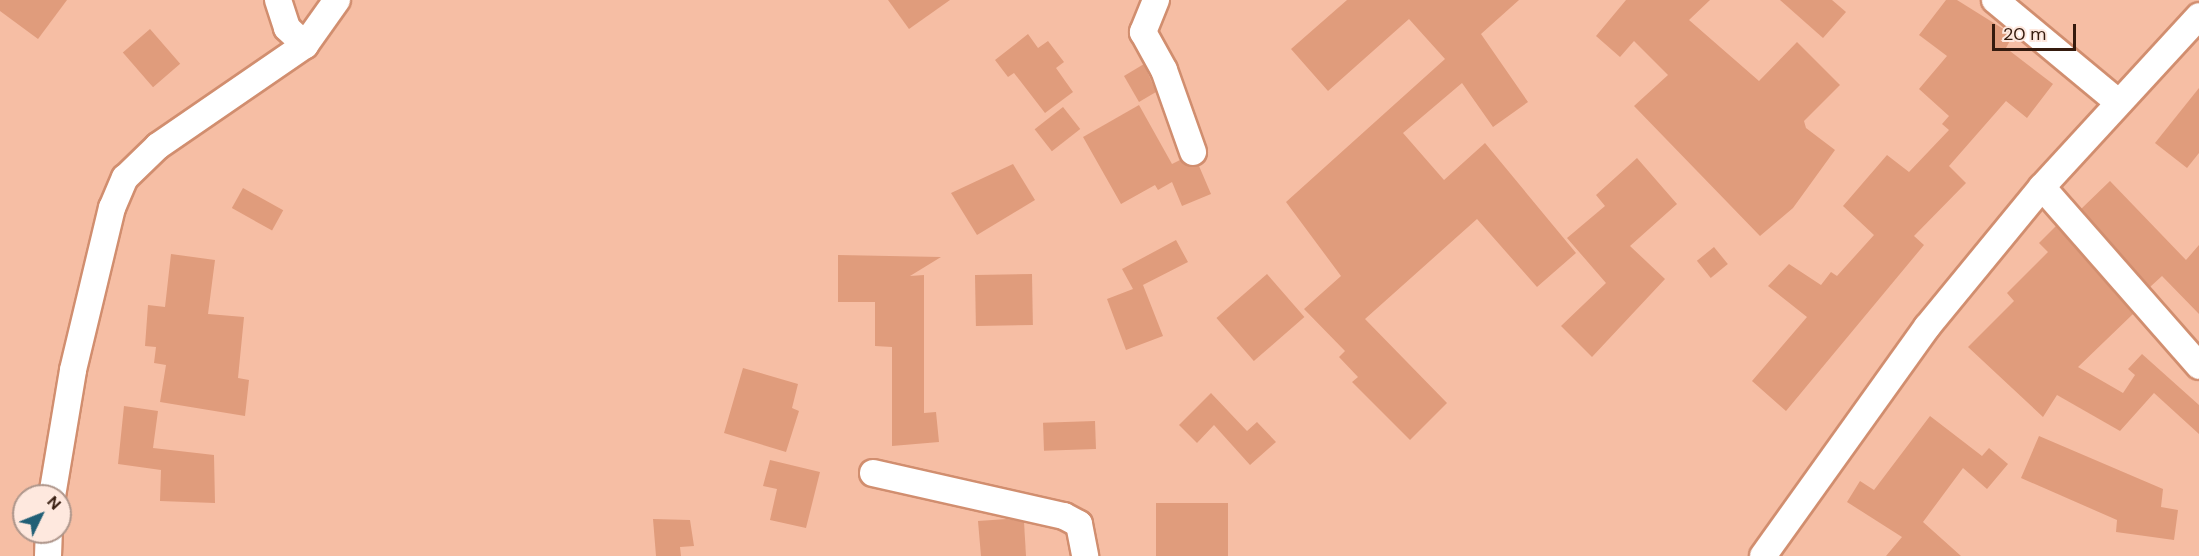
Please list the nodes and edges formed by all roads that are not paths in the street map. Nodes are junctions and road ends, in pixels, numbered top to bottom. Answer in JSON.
{"nodes":[{"id":1,"x":278,"y":0,"type":"edge"},
{"id":2,"x":337,"y":0,"type":"edge"},
{"id":3,"x":1156,"y":0,"type":"edge"},
{"id":4,"x":1995,"y":0,"type":"edge"},
{"id":5,"x":2199,"y":16,"type":"edge"},
{"id":6,"x":305,"y":45,"type":"junction"},
{"id":7,"x":2118,"y":102,"type":"junction"},
{"id":8,"x":1193,"y":152,"type":"dead end"},
{"id":9,"x":2042,"y":187,"type":"junction"},
{"id":10,"x":2199,"y":366,"type":"edge"},
{"id":11,"x":873,"y":473,"type":"dead end"},
{"id":12,"x":54,"y":484,"type":"edge"},
{"id":13,"x":1085,"y":556,"type":"edge"},
{"id":14,"x":1763,"y":556,"type":"edge"}],
"edges":[{"from":1,"to":6,"type":"street"},
{"from":2,"to":6,"type":"street"},
{"from":3,"to":8,"type":"street"},
{"from":4,"to":7,"type":"street"},
{"from":5,"to":7,"type":"street"},
{"from":6,"to":12,"type":"street"},
{"from":7,"to":9,"type":"street"},
{"from":9,"to":10,"type":"street"},
{"from":9,"to":14,"type":"street"},
{"from":11,"to":13,"type":"street"}]}
